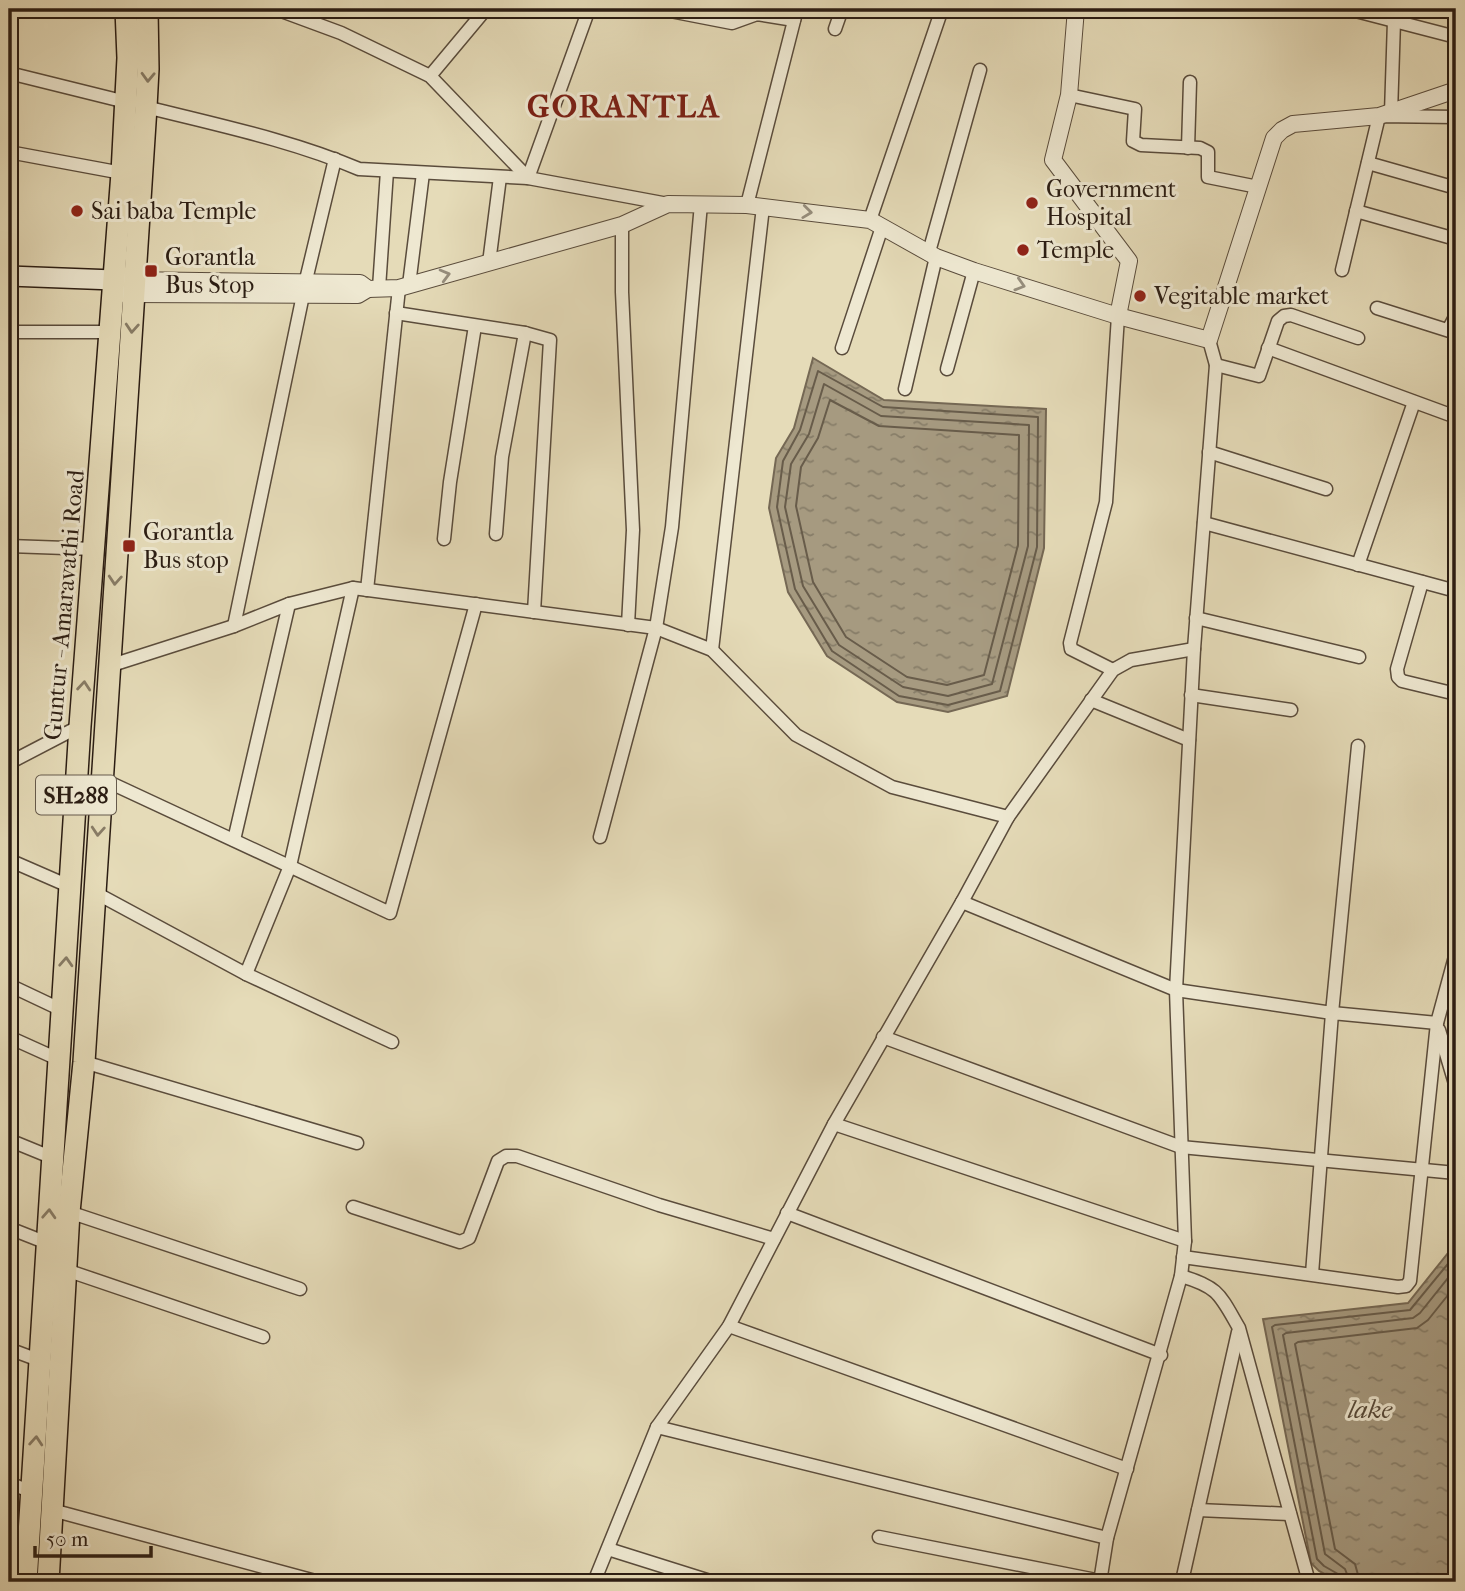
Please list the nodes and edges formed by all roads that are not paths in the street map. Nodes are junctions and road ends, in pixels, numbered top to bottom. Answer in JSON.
{"nodes":[{"id":1,"x":126,"y":9,"type":"edge"},
{"id":2,"x":146,"y":9,"type":"edge"},
{"id":3,"x":276,"y":9,"type":"edge"},
{"id":4,"x":486,"y":9,"type":"edge"},
{"id":5,"x":589,"y":9,"type":"edge"},
{"id":6,"x":660,"y":9,"type":"edge"},
{"id":7,"x":842,"y":9,"type":"edge"},
{"id":8,"x":942,"y":9,"type":"edge"},
{"id":9,"x":1076,"y":9,"type":"edge"},
{"id":10,"x":1348,"y":9,"type":"edge"},
{"id":11,"x":1381,"y":13,"type":"edge"},
{"id":12,"x":796,"y":14,"type":"edge"},
{"id":13,"x":1394,"y":21,"type":"junction"},
{"id":14,"x":835,"y":29,"type":"dead end"},
{"id":15,"x":1456,"y":37,"type":"edge"},
{"id":16,"x":980,"y":71,"type":"dead end"},
{"id":17,"x":9,"y":73,"type":"edge"},
{"id":18,"x":430,"y":76,"type":"junction"},
{"id":19,"x":1190,"y":82,"type":"dead end"},
{"id":20,"x":1456,"y":90,"type":"edge"},
{"id":21,"x":1069,"y":95,"type":"junction"},
{"id":22,"x":136,"y":104,"type":"junction"},
{"id":23,"x":1385,"y":114,"type":"junction"},
{"id":24,"x":1456,"y":117,"type":"edge"},
{"id":25,"x":1188,"y":148,"type":"junction"},
{"id":26,"x":9,"y":152,"type":"edge"},
{"id":27,"x":335,"y":159,"type":"junction"},
{"id":28,"x":1367,"y":163,"type":"junction"},
{"id":29,"x":387,"y":171,"type":"junction"},
{"id":30,"x":122,"y":173,"type":"junction"},
{"id":31,"x":423,"y":173,"type":"junction"},
{"id":32,"x":500,"y":177,"type":"junction"},
{"id":33,"x":528,"y":178,"type":"junction"},
{"id":34,"x":1258,"y":187,"type":"junction"},
{"id":35,"x":1456,"y":188,"type":"edge"},
{"id":36,"x":668,"y":204,"type":"junction"},
{"id":37,"x":701,"y":204,"type":"junction"},
{"id":38,"x":755,"y":206,"type":"junction"},
{"id":39,"x":1356,"y":211,"type":"junction"},
{"id":40,"x":876,"y":224,"type":"junction"},
{"id":41,"x":622,"y":225,"type":"junction"},
{"id":42,"x":1452,"y":238,"type":"dead end"},
{"id":43,"x":932,"y":254,"type":"junction"},
{"id":44,"x":489,"y":263,"type":"junction"},
{"id":45,"x":1342,"y":270,"type":"dead end"},
{"id":46,"x":974,"y":271,"type":"junction"},
{"id":47,"x":9,"y":275,"type":"edge"},
{"id":48,"x":404,"y":286,"type":"junction"},
{"id":49,"x":124,"y":287,"type":"junction"},
{"id":50,"x":373,"y":288,"type":"junction"},
{"id":51,"x":304,"y":289,"type":"junction"},
{"id":52,"x":1377,"y":308,"type":"dead end"},
{"id":53,"x":396,"y":313,"type":"junction"},
{"id":54,"x":1456,"y":315,"type":"edge"},
{"id":55,"x":1118,"y":316,"type":"junction"},
{"id":56,"x":475,"y":326,"type":"junction"},
{"id":57,"x":9,"y":332,"type":"edge"},
{"id":58,"x":111,"y":332,"type":"junction"},
{"id":59,"x":1452,"y":332,"type":"edge"},
{"id":60,"x":525,"y":333,"type":"junction"},
{"id":61,"x":1358,"y":338,"type":"dead end"},
{"id":62,"x":1209,"y":340,"type":"junction"},
{"id":63,"x":842,"y":348,"type":"dead end"},
{"id":64,"x":1268,"y":348,"type":"junction"},
{"id":65,"x":1216,"y":365,"type":"junction"},
{"id":66,"x":947,"y":369,"type":"dead end"},
{"id":67,"x":905,"y":389,"type":"dead end"},
{"id":68,"x":1414,"y":402,"type":"junction"},
{"id":69,"x":1456,"y":416,"type":"edge"},
{"id":70,"x":1209,"y":453,"type":"junction"},
{"id":71,"x":1326,"y":489,"type":"dead end"},
{"id":72,"x":1204,"y":523,"type":"junction"},
{"id":73,"x":496,"y":534,"type":"dead end"},
{"id":74,"x":444,"y":539,"type":"dead end"},
{"id":75,"x":9,"y":547,"type":"edge"},
{"id":76,"x":94,"y":549,"type":"junction"},
{"id":77,"x":1358,"y":565,"type":"junction"},
{"id":78,"x":1422,"y":582,"type":"junction"},
{"id":79,"x":353,"y":588,"type":"junction"},
{"id":80,"x":367,"y":590,"type":"junction"},
{"id":81,"x":1456,"y":591,"type":"edge"},
{"id":82,"x":289,"y":604,"type":"junction"},
{"id":83,"x":476,"y":604,"type":"junction"},
{"id":84,"x":534,"y":612,"type":"junction"},
{"id":85,"x":1196,"y":618,"type":"junction"},
{"id":86,"x":628,"y":625,"type":"junction"},
{"id":87,"x":234,"y":626,"type":"junction"},
{"id":88,"x":656,"y":628,"type":"junction"},
{"id":89,"x":1194,"y":649,"type":"junction"},
{"id":90,"x":712,"y":650,"type":"junction"},
{"id":91,"x":1359,"y":657,"type":"dead end"},
{"id":92,"x":109,"y":666,"type":"junction"},
{"id":93,"x":1113,"y":670,"type":"junction"},
{"id":94,"x":1456,"y":694,"type":"edge"},
{"id":95,"x":1191,"y":695,"type":"junction"},
{"id":96,"x":1091,"y":700,"type":"junction"},
{"id":97,"x":1291,"y":710,"type":"dead end"},
{"id":98,"x":80,"y":726,"type":"junction"},
{"id":99,"x":1189,"y":740,"type":"junction"},
{"id":100,"x":1358,"y":746,"type":"dead end"},
{"id":101,"x":9,"y":763,"type":"edge"},
{"id":102,"x":102,"y":779,"type":"junction"},
{"id":103,"x":1008,"y":817,"type":"junction"},
{"id":104,"x":600,"y":837,"type":"dead end"},
{"id":105,"x":234,"y":840,"type":"junction"},
{"id":106,"x":9,"y":860,"type":"edge"},
{"id":107,"x":290,"y":866,"type":"junction"},
{"id":108,"x":71,"y":887,"type":"junction"},
{"id":109,"x":94,"y":892,"type":"junction"},
{"id":110,"x":962,"y":902,"type":"junction"},
{"id":111,"x":1456,"y":953,"type":"edge"},
{"id":112,"x":246,"y":974,"type":"junction"},
{"id":113,"x":9,"y":985,"type":"edge"},
{"id":114,"x":1177,"y":990,"type":"junction"},
{"id":115,"x":64,"y":1011,"type":"junction"},
{"id":116,"x":1332,"y":1013,"type":"junction"},
{"id":117,"x":1437,"y":1023,"type":"junction"},
{"id":118,"x":9,"y":1037,"type":"edge"},
{"id":119,"x":883,"y":1037,"type":"junction"},
{"id":120,"x":392,"y":1042,"type":"dead end"},
{"id":121,"x":60,"y":1060,"type":"junction"},
{"id":122,"x":84,"y":1062,"type":"junction"},
{"id":123,"x":1456,"y":1087,"type":"edge"},
{"id":124,"x":834,"y":1124,"type":"junction"},
{"id":125,"x":9,"y":1140,"type":"edge"},
{"id":126,"x":357,"y":1143,"type":"dead end"},
{"id":127,"x":1181,"y":1147,"type":"junction"},
{"id":128,"x":53,"y":1158,"type":"junction"},
{"id":129,"x":1321,"y":1160,"type":"junction"},
{"id":130,"x":1422,"y":1171,"type":"junction"},
{"id":131,"x":1456,"y":1173,"type":"edge"},
{"id":132,"x":353,"y":1207,"type":"dead end"},
{"id":133,"x":69,"y":1212,"type":"junction"},
{"id":134,"x":787,"y":1213,"type":"junction"},
{"id":135,"x":9,"y":1227,"type":"edge"},
{"id":136,"x":774,"y":1239,"type":"junction"},
{"id":137,"x":1185,"y":1241,"type":"junction"},
{"id":138,"x":47,"y":1243,"type":"junction"},
{"id":139,"x":1183,"y":1256,"type":"junction"},
{"id":140,"x":65,"y":1270,"type":"junction"},
{"id":141,"x":1312,"y":1274,"type":"junction"},
{"id":142,"x":1181,"y":1276,"type":"junction"},
{"id":143,"x":300,"y":1289,"type":"dead end"},
{"id":144,"x":729,"y":1326,"type":"junction"},
{"id":145,"x":1239,"y":1328,"type":"junction"},
{"id":146,"x":263,"y":1338,"type":"dead end"},
{"id":147,"x":9,"y":1349,"type":"edge"},
{"id":148,"x":1161,"y":1354,"type":"junction"},
{"id":149,"x":41,"y":1361,"type":"junction"},
{"id":150,"x":657,"y":1427,"type":"junction"},
{"id":151,"x":1127,"y":1469,"type":"junction"},
{"id":152,"x":9,"y":1483,"type":"edge"},
{"id":153,"x":33,"y":1492,"type":"junction"},
{"id":154,"x":52,"y":1510,"type":"junction"},
{"id":155,"x":1198,"y":1510,"type":"junction"},
{"id":156,"x":1290,"y":1514,"type":"junction"},
{"id":157,"x":879,"y":1537,"type":"dead end"},
{"id":158,"x":1107,"y":1538,"type":"junction"},
{"id":159,"x":608,"y":1549,"type":"junction"},
{"id":160,"x":1100,"y":1581,"type":"edge"},
{"id":161,"x":26,"y":1582,"type":"edge"},
{"id":162,"x":48,"y":1582,"type":"edge"},
{"id":163,"x":319,"y":1582,"type":"edge"},
{"id":164,"x":594,"y":1582,"type":"edge"},
{"id":165,"x":713,"y":1582,"type":"edge"},
{"id":166,"x":1187,"y":1582,"type":"edge"},
{"id":167,"x":1309,"y":1582,"type":"edge"}],
"edges":[{"from":1,"to":22,"type":"main road","name":"Guntur - Amaravathi Road","number":"SH288"},
{"from":2,"to":22,"type":"main road","name":"Guntur - Amaravathi Road","number":"SH288","one_way":true},
{"from":3,"to":18,"type":"street"},
{"from":4,"to":18,"type":"street"},
{"from":5,"to":33,"type":"street"},
{"from":6,"to":12,"type":"street"},
{"from":7,"to":14,"type":"street"},
{"from":8,"to":40,"type":"street"},
{"from":9,"to":21,"type":"street"},
{"from":10,"to":11,"type":"street"},
{"from":11,"to":13,"type":"street"},
{"from":12,"to":38,"type":"street"},
{"from":13,"to":15,"type":"street"},
{"from":13,"to":23,"type":"street"},
{"from":16,"to":43,"type":"street"},
{"from":17,"to":22,"type":"street"},
{"from":18,"to":33,"type":"street"},
{"from":19,"to":25,"type":"street"},
{"from":20,"to":23,"type":"street"},
{"from":21,"to":25,"type":"street"},
{"from":21,"to":55,"type":"street"},
{"from":22,"to":27,"type":"street"},
{"from":22,"to":30,"type":"main road","name":"Guntur - Amaravathi Road","number":"SH288"},
{"from":22,"to":49,"type":"main road","name":"Guntur - Amaravathi Road","number":"SH288"},
{"from":23,"to":24,"type":"street"},
{"from":23,"to":28,"type":"street"},
{"from":23,"to":34,"type":"street"},
{"from":25,"to":34,"type":"street"},
{"from":26,"to":30,"type":"street"},
{"from":27,"to":29,"type":"street"},
{"from":27,"to":51,"type":"street"},
{"from":28,"to":35,"type":"street"},
{"from":28,"to":39,"type":"street"},
{"from":29,"to":31,"type":"street"},
{"from":29,"to":50,"type":"street"},
{"from":30,"to":49,"type":"main road","name":"Guntur - Amaravathi Road","number":"SH288"},
{"from":31,"to":32,"type":"street"},
{"from":31,"to":48,"type":"street"},
{"from":32,"to":33,"type":"street"},
{"from":32,"to":44,"type":"street"},
{"from":33,"to":36,"type":"street"},
{"from":34,"to":62,"type":"street"},
{"from":36,"to":37,"type":"street"},
{"from":36,"to":41,"type":"street"},
{"from":37,"to":38,"type":"street"},
{"from":37,"to":88,"type":"street"},
{"from":38,"to":40,"type":"street","one_way":true},
{"from":38,"to":90,"type":"street"},
{"from":39,"to":42,"type":"street"},
{"from":39,"to":45,"type":"street"},
{"from":40,"to":43,"type":"street"},
{"from":40,"to":63,"type":"street"},
{"from":41,"to":44,"type":"street"},
{"from":41,"to":86,"type":"street"},
{"from":43,"to":46,"type":"street"},
{"from":43,"to":67,"type":"street"},
{"from":48,"to":44,"type":"street","one_way":true},
{"from":46,"to":55,"type":"street","one_way":true},
{"from":46,"to":66,"type":"street"},
{"from":47,"to":49,"type":"main road"},
{"from":48,"to":50,"type":"street"},
{"from":48,"to":53,"type":"street"},
{"from":49,"to":51,"type":"street"},
{"from":49,"to":58,"type":"main road","name":"Guntur - Amaravathi Road","number":"SH288"},
{"from":49,"to":92,"type":"main road","name":"Guntur - Amaravathi Road","number":"SH288","one_way":true},
{"from":50,"to":51,"type":"street"},
{"from":51,"to":87,"type":"street"},
{"from":52,"to":59,"type":"street"},
{"from":53,"to":56,"type":"street"},
{"from":53,"to":80,"type":"street"},
{"from":54,"to":59,"type":"street"},
{"from":55,"to":62,"type":"street"},
{"from":55,"to":93,"type":"street"},
{"from":56,"to":60,"type":"street"},
{"from":56,"to":74,"type":"street"},
{"from":57,"to":58,"type":"street"},
{"from":58,"to":76,"type":"main road","name":"Guntur - Amaravathi Road","number":"SH288"},
{"from":60,"to":73,"type":"street"},
{"from":60,"to":84,"type":"street"},
{"from":61,"to":64,"type":"street"},
{"from":62,"to":65,"type":"street"},
{"from":64,"to":65,"type":"street"},
{"from":64,"to":68,"type":"street"},
{"from":65,"to":70,"type":"street"},
{"from":68,"to":69,"type":"street"},
{"from":68,"to":77,"type":"street"},
{"from":70,"to":71,"type":"street"},
{"from":70,"to":72,"type":"street"},
{"from":72,"to":77,"type":"street"},
{"from":72,"to":85,"type":"street"},
{"from":75,"to":76,"type":"street"},
{"from":98,"to":76,"type":"main road","name":"Guntur - Amaravathi Road","number":"SH288","one_way":true},
{"from":77,"to":78,"type":"street"},
{"from":78,"to":81,"type":"street"},
{"from":78,"to":94,"type":"street"},
{"from":79,"to":80,"type":"street"},
{"from":79,"to":82,"type":"street"},
{"from":79,"to":107,"type":"street"},
{"from":80,"to":83,"type":"street"},
{"from":82,"to":87,"type":"street"},
{"from":82,"to":105,"type":"street"},
{"from":83,"to":84,"type":"street"},
{"from":83,"to":107,"type":"street"},
{"from":84,"to":86,"type":"street"},
{"from":85,"to":89,"type":"street"},
{"from":85,"to":91,"type":"street"},
{"from":86,"to":88,"type":"street"},
{"from":87,"to":92,"type":"street"},
{"from":88,"to":90,"type":"street"},
{"from":88,"to":104,"type":"street"},
{"from":89,"to":93,"type":"street"},
{"from":89,"to":95,"type":"street"},
{"from":90,"to":103,"type":"street"},
{"from":92,"to":102,"type":"main road","name":"Guntur - Amaravathi Road","number":"SH288"},
{"from":93,"to":96,"type":"street"},
{"from":95,"to":97,"type":"street"},
{"from":95,"to":99,"type":"street"},
{"from":96,"to":99,"type":"street"},
{"from":96,"to":103,"type":"street"},
{"from":98,"to":101,"type":"street"},
{"from":98,"to":108,"type":"main road","name":"Guntur - Amaravathi Road","number":"SH288"},
{"from":99,"to":114,"type":"street"},
{"from":100,"to":116,"type":"street"},
{"from":102,"to":105,"type":"street"},
{"from":102,"to":109,"type":"main road","name":"Guntur - Amaravathi Road","number":"SH288","one_way":true},
{"from":103,"to":110,"type":"street"},
{"from":105,"to":107,"type":"street"},
{"from":106,"to":108,"type":"street"},
{"from":107,"to":112,"type":"street"},
{"from":115,"to":108,"type":"main road","name":"Guntur - Amaravathi Road","number":"SH288","one_way":true},
{"from":109,"to":112,"type":"street"},
{"from":109,"to":122,"type":"main road","name":"Guntur - Amaravathi Road","number":"SH288"},
{"from":110,"to":114,"type":"street"},
{"from":110,"to":119,"type":"street"},
{"from":111,"to":117,"type":"street"},
{"from":112,"to":120,"type":"street"},
{"from":113,"to":115,"type":"street"},
{"from":114,"to":116,"type":"street"},
{"from":114,"to":127,"type":"street"},
{"from":115,"to":121,"type":"main road","name":"Guntur - Amaravathi Road","number":"SH288"},
{"from":116,"to":117,"type":"street"},
{"from":116,"to":129,"type":"street"},
{"from":117,"to":123,"type":"street"},
{"from":117,"to":130,"type":"street"},
{"from":118,"to":121,"type":"street"},
{"from":119,"to":124,"type":"street"},
{"from":119,"to":127,"type":"street"},
{"from":121,"to":128,"type":"main road","name":"Guntur - Amaravathi Road","number":"SH288"},
{"from":122,"to":126,"type":"street"},
{"from":122,"to":133,"type":"main road","name":"Guntur - Amaravathi Road","number":"SH288"},
{"from":124,"to":134,"type":"street"},
{"from":124,"to":137,"type":"street"},
{"from":125,"to":128,"type":"street"},
{"from":127,"to":129,"type":"street"},
{"from":127,"to":137,"type":"street"},
{"from":138,"to":128,"type":"main road","name":"Guntur - Amaravathi Road","number":"SH288","one_way":true},
{"from":129,"to":130,"type":"street"},
{"from":129,"to":141,"type":"street"},
{"from":130,"to":131,"type":"street"},
{"from":130,"to":141,"type":"street"},
{"from":132,"to":136,"type":"street"},
{"from":133,"to":140,"type":"main road","name":"Guntur - Amaravathi Road","number":"SH288"},
{"from":133,"to":143,"type":"street"},
{"from":134,"to":136,"type":"street"},
{"from":134,"to":148,"type":"street"},
{"from":135,"to":138,"type":"street"},
{"from":136,"to":144,"type":"street"},
{"from":137,"to":139,"type":"street"},
{"from":138,"to":149,"type":"main road","name":"Guntur - Amaravathi Road","number":"SH288"},
{"from":139,"to":141,"type":"street"},
{"from":139,"to":142,"type":"street"},
{"from":140,"to":146,"type":"street"},
{"from":140,"to":154,"type":"main road","name":"Guntur - Amaravathi Road","number":"SH288"},
{"from":142,"to":145,"type":"street"},
{"from":142,"to":148,"type":"street"},
{"from":144,"to":150,"type":"street"},
{"from":144,"to":151,"type":"street"},
{"from":145,"to":155,"type":"street"},
{"from":145,"to":156,"type":"street"},
{"from":147,"to":149,"type":"street"},
{"from":148,"to":151,"type":"street"},
{"from":153,"to":149,"type":"main road","name":"Guntur - Amaravathi Road","number":"SH288","one_way":true},
{"from":150,"to":158,"type":"street"},
{"from":150,"to":159,"type":"street"},
{"from":151,"to":158,"type":"street"},
{"from":152,"to":153,"type":"street"},
{"from":153,"to":161,"type":"main road","name":"Guntur - Amaravathi Road","number":"SH288"},
{"from":154,"to":162,"type":"main road","name":"Guntur - Amaravathi Road","number":"SH288"},
{"from":154,"to":163,"type":"street"},
{"from":155,"to":156,"type":"street"},
{"from":155,"to":166,"type":"street"},
{"from":156,"to":167,"type":"street"},
{"from":157,"to":160,"type":"street"},
{"from":158,"to":160,"type":"street"},
{"from":159,"to":164,"type":"street"},
{"from":159,"to":165,"type":"street"},
{"from":160,"to":166,"type":"street"}]}
